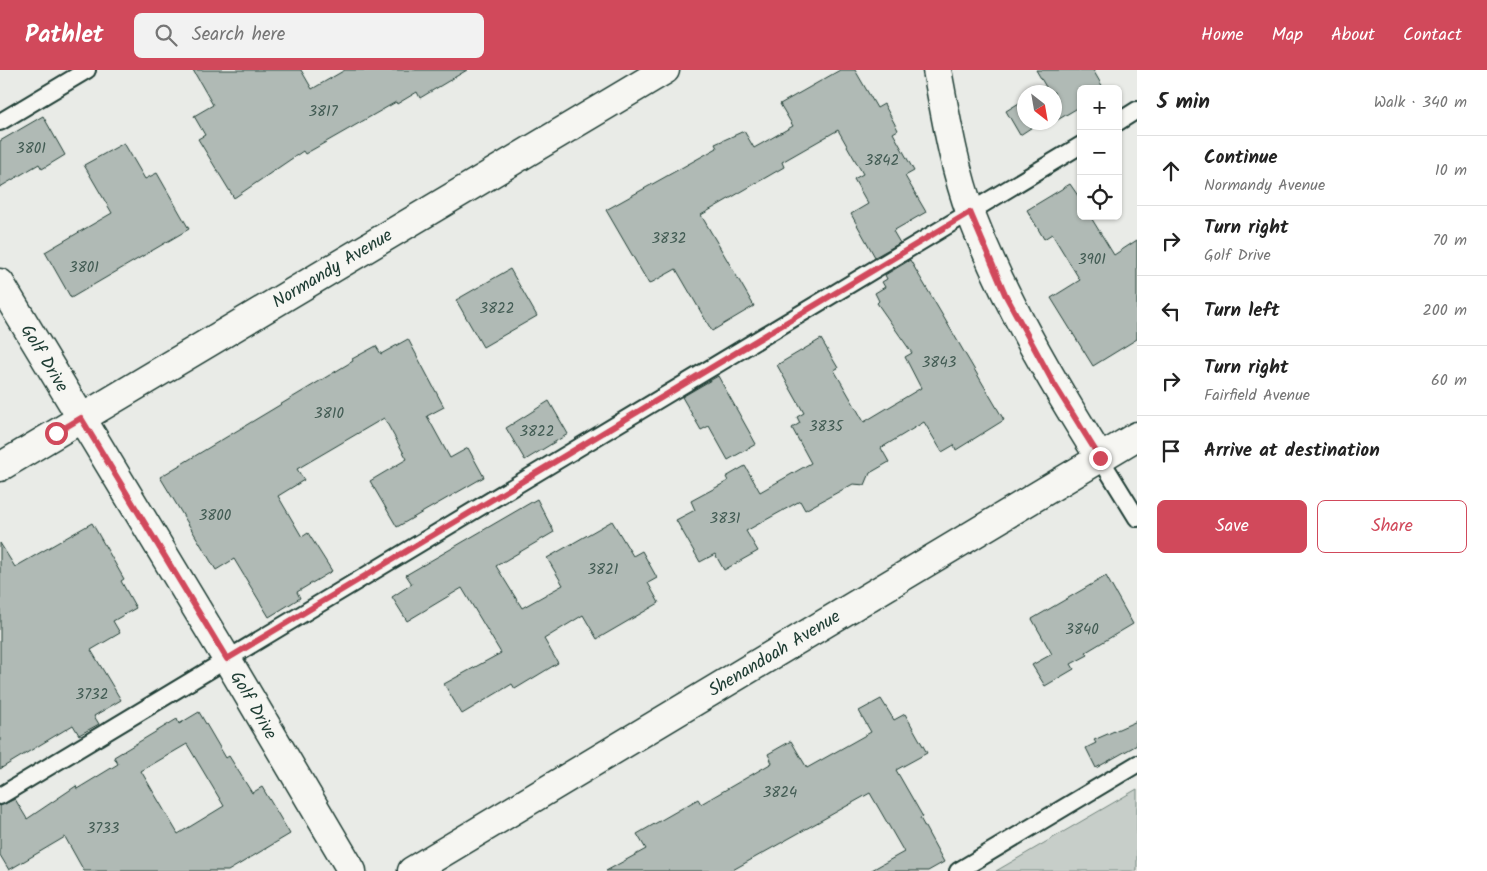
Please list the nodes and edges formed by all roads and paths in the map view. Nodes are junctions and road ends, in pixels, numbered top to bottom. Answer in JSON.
{"nodes":[{"id":1,"x":87,"y":70,"type":"edge"},
{"id":2,"x":665,"y":70,"type":"edge"},
{"id":3,"x":937,"y":70,"type":"edge"},
{"id":4,"x":1137,"y":110,"type":"edge"},
{"id":5,"x":1122,"y":119,"type":"edge"},
{"id":6,"x":0,"y":122,"type":"edge"},
{"id":7,"x":1077,"y":147,"type":"edge"},
{"id":8,"x":970,"y":212,"type":"junction"},
{"id":9,"x":0,"y":283,"type":"edge"},
{"id":10,"x":81,"y":418,"type":"junction"},
{"id":11,"x":1137,"y":436,"type":"edge"},
{"id":12,"x":1100,"y":458,"type":"junction"},
{"id":13,"x":0,"y":467,"type":"edge"},
{"id":14,"x":1137,"y":518,"type":"edge"},
{"id":15,"x":227,"y":659,"type":"junction"},
{"id":16,"x":1137,"y":764,"type":"edge"},
{"id":17,"x":0,"y":796,"type":"edge"},
{"id":18,"x":352,"y":871,"type":"edge"},
{"id":19,"x":412,"y":871,"type":"edge"},
{"id":20,"x":958,"y":871,"type":"edge"}],
"edges":[{"from":1,"to":6,"type":"lane"},
{"from":2,"to":10,"type":"street","name":"Normandy Avenue"},
{"from":3,"to":8,"type":"street"},
{"from":4,"to":5,"type":"lane"},
{"from":7,"to":8,"type":"lane"},
{"from":8,"to":12,"type":"street"},
{"from":8,"to":15,"type":"lane"},
{"from":9,"to":10,"type":"street","name":"Golf Drive"},
{"from":10,"to":13,"type":"street","name":"Normandy Avenue"},
{"from":10,"to":15,"type":"street","name":"Golf Drive"},
{"from":11,"to":12,"type":"street","name":"Shenandoah Avenue"},
{"from":12,"to":14,"type":"lane"},
{"from":12,"to":19,"type":"street","name":"Shenandoah Avenue"},
{"from":15,"to":17,"type":"lane"},
{"from":15,"to":18,"type":"street","name":"Golf Drive"},
{"from":16,"to":20,"type":"lane"}]}
